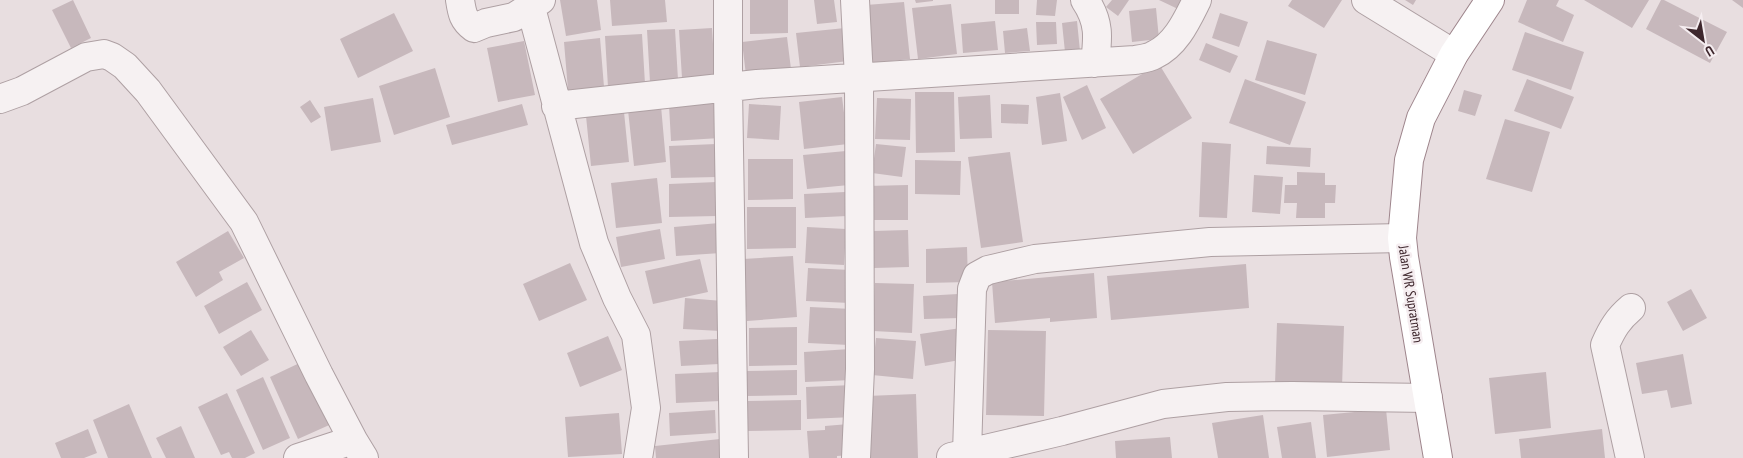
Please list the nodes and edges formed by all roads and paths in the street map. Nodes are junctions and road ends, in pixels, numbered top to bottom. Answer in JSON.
{"nodes":[{"id":1,"x":460,"y":0,"type":"edge"},
{"id":2,"x":728,"y":0,"type":"edge"},
{"id":3,"x":855,"y":0,"type":"edge"},
{"id":4,"x":1085,"y":0,"type":"edge"},
{"id":5,"x":1197,"y":0,"type":"edge"},
{"id":6,"x":1366,"y":0,"type":"edge"},
{"id":7,"x":1490,"y":0,"type":"edge"},
{"id":8,"x":536,"y":4,"type":"edge"},
{"id":9,"x":1454,"y":54,"type":"junction"},
{"id":10,"x":1095,"y":63,"type":"junction"},
{"id":11,"x":859,"y":78,"type":"junction"},
{"id":12,"x":728,"y":88,"type":"junction"},
{"id":13,"x":0,"y":99,"type":"edge"},
{"id":14,"x":556,"y":106,"type":"junction"},
{"id":15,"x":1402,"y":238,"type":"junction"},
{"id":16,"x":1631,"y":308,"type":"dead end"},
{"id":17,"x":1428,"y":398,"type":"junction"},
{"id":18,"x":359,"y":449,"type":"edge"},
{"id":19,"x":958,"y":456,"type":"edge"},
{"id":20,"x":298,"y":458,"type":"edge"},
{"id":21,"x":638,"y":458,"type":"edge"},
{"id":22,"x":734,"y":458,"type":"edge"},
{"id":23,"x":856,"y":458,"type":"edge"},
{"id":24,"x":1438,"y":458,"type":"edge"},
{"id":25,"x":1630,"y":458,"type":"edge"}],
"edges":[{"from":1,"to":8,"type":"street"},
{"from":2,"to":12,"type":"street"},
{"from":3,"to":11,"type":"street"},
{"from":4,"to":10,"type":"street"},
{"from":5,"to":10,"type":"street"},
{"from":6,"to":9,"type":"street"},
{"from":7,"to":9,"type":"highway","name":"Jalan WR Supratman"},
{"from":8,"to":14,"type":"street"},
{"from":9,"to":15,"type":"highway","name":"Jalan WR Supratman"},
{"from":10,"to":11,"type":"street"},
{"from":11,"to":12,"type":"street"},
{"from":11,"to":23,"type":"street"},
{"from":12,"to":14,"type":"street"},
{"from":12,"to":22,"type":"street"},
{"from":13,"to":18,"type":"street"},
{"from":14,"to":21,"type":"street"},
{"from":15,"to":17,"type":"highway","name":"Jalan WR Supratman"},
{"from":15,"to":19,"type":"street"},
{"from":16,"to":25,"type":"street"},
{"from":17,"to":19,"type":"street"},
{"from":17,"to":24,"type":"highway","name":"Jalan WR Supratman"},
{"from":18,"to":20,"type":"street"}]}
